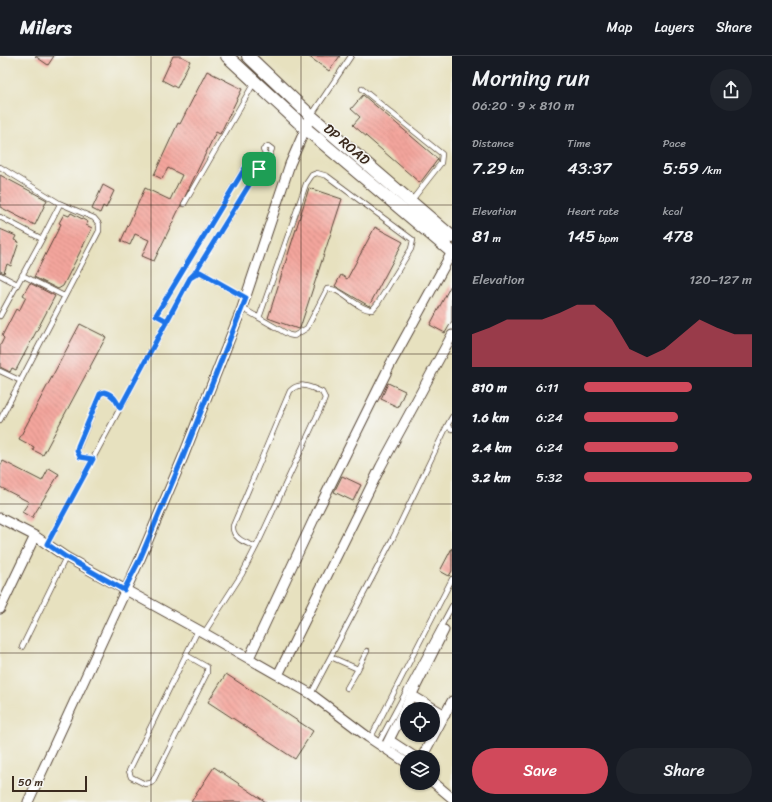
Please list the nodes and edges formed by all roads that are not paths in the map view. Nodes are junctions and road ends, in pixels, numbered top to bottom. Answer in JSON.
{"nodes":[{"id":1,"x":227,"y":56,"type":"edge"},
{"id":2,"x":248,"y":56,"type":"edge"},
{"id":3,"x":351,"y":56,"type":"edge"},
{"id":4,"x":254,"y":83,"type":"junction"},
{"id":5,"x":362,"y":89,"type":"dead end"},
{"id":6,"x":311,"y":116,"type":"junction"},
{"id":7,"x":305,"y":128,"type":"junction"},
{"id":8,"x":267,"y":158,"type":"dead end"},
{"id":9,"x":0,"y":167,"type":"edge"},
{"id":10,"x":259,"y":169,"type":"junction"},
{"id":11,"x":412,"y":201,"type":"junction"},
{"id":12,"x":59,"y":203,"type":"junction"},
{"id":13,"x":184,"y":204,"type":"dead end"},
{"id":14,"x":403,"y":211,"type":"junction"},
{"id":15,"x":0,"y":217,"type":"edge"},
{"id":16,"x":452,"y":237,"type":"edge"},
{"id":17,"x":42,"y":239,"type":"junction"},
{"id":18,"x":452,"y":252,"type":"edge"},
{"id":19,"x":194,"y":274,"type":"junction"},
{"id":20,"x":0,"y":275,"type":"edge"},
{"id":21,"x":22,"y":275,"type":"junction"},
{"id":22,"x":18,"y":284,"type":"junction"},
{"id":23,"x":64,"y":296,"type":"junction"},
{"id":24,"x":246,"y":298,"type":"junction"},
{"id":25,"x":242,"y":308,"type":"junction"},
{"id":26,"x":0,"y":316,"type":"edge"},
{"id":27,"x":260,"y":318,"type":"junction"},
{"id":28,"x":167,"y":321,"type":"junction"},
{"id":29,"x":452,"y":335,"type":"edge"},
{"id":30,"x":0,"y":371,"type":"edge"},
{"id":31,"x":21,"y":380,"type":"junction"},
{"id":32,"x":120,"y":408,"type":"junction"},
{"id":33,"x":452,"y":417,"type":"edge"},
{"id":34,"x":0,"y":420,"type":"edge"},
{"id":35,"x":450,"y":428,"type":"edge"},
{"id":36,"x":93,"y":459,"type":"junction"},
{"id":37,"x":0,"y":518,"type":"edge"},
{"id":38,"x":34,"y":536,"type":"junction"},
{"id":39,"x":47,"y":544,"type":"junction"},
{"id":40,"x":256,"y":548,"type":"junction"},
{"id":41,"x":66,"y":557,"type":"junction"},
{"id":42,"x":452,"y":579,"type":"edge"},
{"id":43,"x":124,"y":590,"type":"junction"},
{"id":44,"x":452,"y":606,"type":"edge"},
{"id":45,"x":0,"y":610,"type":"edge"},
{"id":46,"x":444,"y":630,"type":"dead end"},
{"id":47,"x":201,"y":632,"type":"junction"},
{"id":48,"x":22,"y":647,"type":"dead end"},
{"id":49,"x":367,"y":651,"type":"dead end"},
{"id":50,"x":186,"y":654,"type":"junction"},
{"id":51,"x":331,"y":657,"type":"junction"},
{"id":52,"x":249,"y":658,"type":"junction"},
{"id":53,"x":358,"y":669,"type":"junction"},
{"id":54,"x":278,"y":675,"type":"junction"},
{"id":55,"x":347,"y":688,"type":"dead end"},
{"id":56,"x":311,"y":694,"type":"junction"},
{"id":57,"x":411,"y":695,"type":"junction"},
{"id":58,"x":452,"y":701,"type":"edge"},
{"id":59,"x":445,"y":715,"type":"junction"},
{"id":60,"x":370,"y":739,"type":"junction"},
{"id":61,"x":384,"y":744,"type":"junction"},
{"id":62,"x":426,"y":750,"type":"edge"},
{"id":63,"x":400,"y":751,"type":"edge"},
{"id":64,"x":400,"y":757,"type":"edge"},
{"id":65,"x":440,"y":787,"type":"edge"},
{"id":66,"x":451,"y":795,"type":"edge"},
{"id":67,"x":28,"y":802,"type":"edge"}],
"edges":[{"from":1,"to":4,"type":"street","name":"DP ROAD"},
{"from":2,"to":6,"type":"street","name":"DP ROAD"},
{"from":3,"to":6,"type":"lane"},
{"from":4,"to":7,"type":"street","name":"DP ROAD"},
{"from":4,"to":13,"type":"lane"},
{"from":5,"to":11,"type":"lane"},
{"from":6,"to":7,"type":"street"},
{"from":6,"to":11,"type":"street","name":"DP ROAD"},
{"from":7,"to":14,"type":"street","name":"DP ROAD"},
{"from":7,"to":24,"type":"street"},
{"from":8,"to":10,"type":"lane"},
{"from":9,"to":12,"type":"lane"},
{"from":10,"to":19,"type":"lane"},
{"from":10,"to":28,"type":"lane"},
{"from":11,"to":14,"type":"lane"},
{"from":11,"to":16,"type":"street","name":"DP ROAD"},
{"from":12,"to":17,"type":"lane"},
{"from":12,"to":23,"type":"lane"},
{"from":14,"to":18,"type":"street","name":"DP ROAD"},
{"from":15,"to":17,"type":"lane"},
{"from":17,"to":21,"type":"lane"},
{"from":18,"to":52,"type":"street"},
{"from":19,"to":24,"type":"lane"},
{"from":19,"to":28,"type":"lane"},
{"from":20,"to":22,"type":"lane"},
{"from":21,"to":22,"type":"lane"},
{"from":21,"to":23,"type":"lane"},
{"from":22,"to":26,"type":"lane"},
{"from":23,"to":31,"type":"lane"},
{"from":24,"to":25,"type":"street"},
{"from":25,"to":27,"type":"lane"},
{"from":25,"to":43,"type":"street"},
{"from":27,"to":27,"type":"lane"},
{"from":28,"to":32,"type":"lane"},
{"from":29,"to":54,"type":"street"},
{"from":30,"to":31,"type":"lane"},
{"from":31,"to":34,"type":"lane"},
{"from":32,"to":36,"type":"lane"},
{"from":32,"to":36,"type":"lane"},
{"from":33,"to":35,"type":"lane"},
{"from":35,"to":51,"type":"lane"},
{"from":36,"to":39,"type":"lane"},
{"from":37,"to":38,"type":"street"},
{"from":38,"to":39,"type":"street"},
{"from":38,"to":45,"type":"street"},
{"from":39,"to":41,"type":"street"},
{"from":40,"to":40,"type":"lane"},
{"from":40,"to":47,"type":"lane"},
{"from":41,"to":43,"type":"street"},
{"from":41,"to":48,"type":"lane"},
{"from":42,"to":60,"type":"lane"},
{"from":43,"to":47,"type":"street"},
{"from":43,"to":67,"type":"street"},
{"from":44,"to":61,"type":"lane"},
{"from":46,"to":57,"type":"street"},
{"from":47,"to":50,"type":"lane"},
{"from":47,"to":52,"type":"street"},
{"from":49,"to":53,"type":"lane"},
{"from":50,"to":50,"type":"lane"},
{"from":51,"to":53,"type":"lane"},
{"from":51,"to":56,"type":"lane"},
{"from":52,"to":54,"type":"street"},
{"from":53,"to":55,"type":"lane"},
{"from":54,"to":56,"type":"street"},
{"from":56,"to":60,"type":"street"},
{"from":57,"to":59,"type":"street"},
{"from":57,"to":61,"type":"street"},
{"from":58,"to":59,"type":"street"},
{"from":59,"to":62,"type":"street"},
{"from":60,"to":61,"type":"street"},
{"from":61,"to":63,"type":"street"},
{"from":61,"to":64,"type":"street"},
{"from":65,"to":66,"type":"street"}]}
